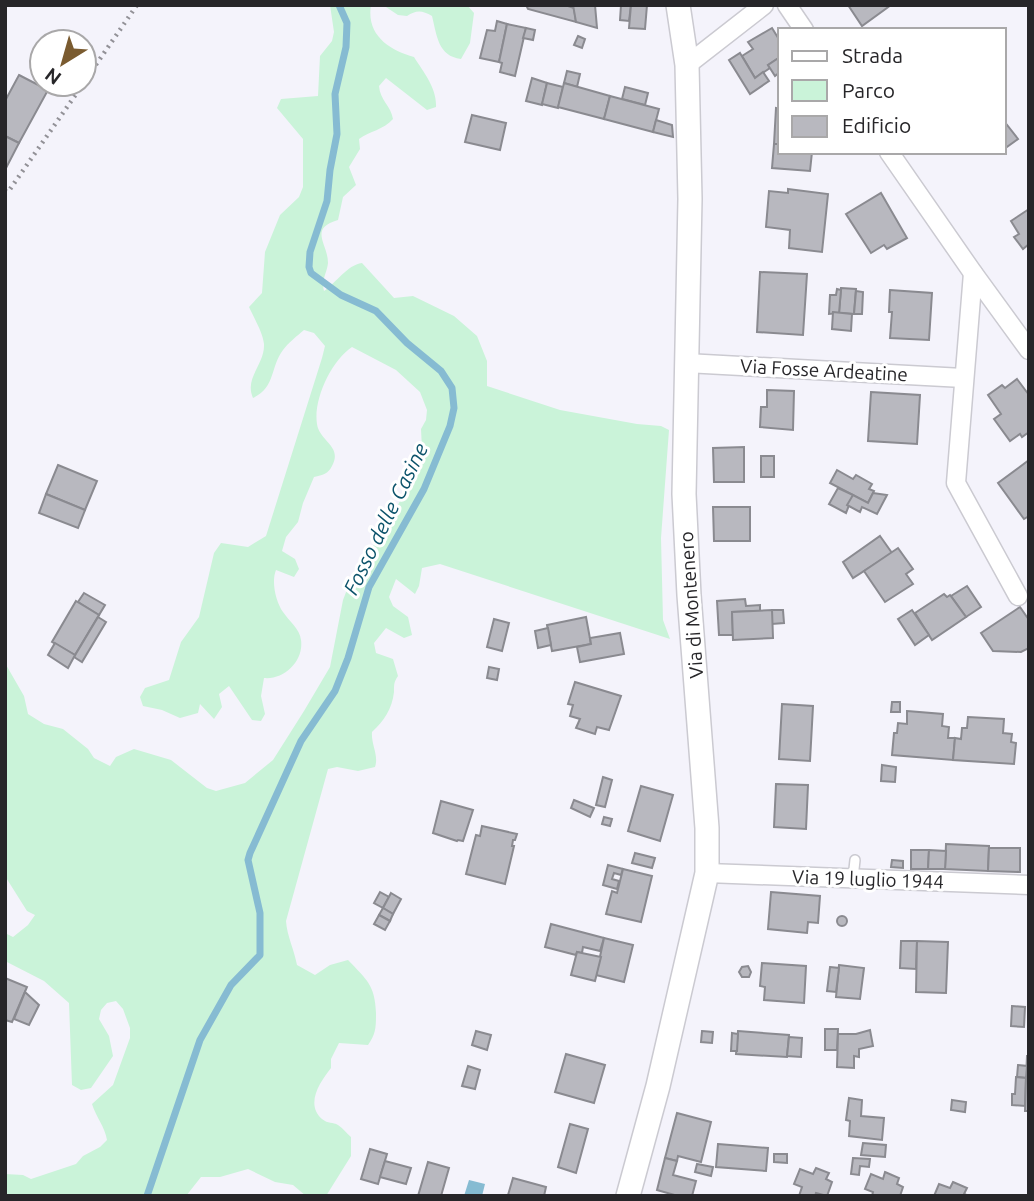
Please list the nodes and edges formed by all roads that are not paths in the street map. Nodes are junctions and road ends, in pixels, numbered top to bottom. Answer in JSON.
{"nodes":[{"id":1,"x":678,"y":5,"type":"edge"},
{"id":2,"x":764,"y":5,"type":"edge"},
{"id":3,"x":787,"y":5,"type":"edge"},
{"id":4,"x":803,"y":28,"type":"edge"},
{"id":5,"x":687,"y":65,"type":"junction"},
{"id":6,"x":890,"y":154,"type":"edge"},
{"id":7,"x":973,"y":274,"type":"junction"},
{"id":8,"x":1029,"y":350,"type":"edge"},
{"id":9,"x":686,"y":363,"type":"junction"},
{"id":10,"x":963,"y":378,"type":"junction"},
{"id":11,"x":1018,"y":596,"type":"dead end"},
{"id":12,"x":707,"y":873,"type":"junction"},
{"id":13,"x":1029,"y":885,"type":"edge"},
{"id":14,"x":628,"y":1196,"type":"edge"}],
"edges":[{"from":1,"to":5,"type":"street","name":"Via di Montenero"},
{"from":2,"to":5,"type":"street"},
{"from":3,"to":4,"type":"street"},
{"from":5,"to":9,"type":"street","name":"Via di Montenero"},
{"from":6,"to":7,"type":"street"},
{"from":7,"to":8,"type":"street"},
{"from":7,"to":10,"type":"street"},
{"from":9,"to":10,"type":"street","name":"Via Fosse Ardeatine"},
{"from":9,"to":12,"type":"street","name":"Via di Montenero"},
{"from":10,"to":11,"type":"street"},
{"from":12,"to":13,"type":"street","name":"Via 19 luglio 1944"},
{"from":12,"to":14,"type":"street","name":"Via di Montenero"}]}
